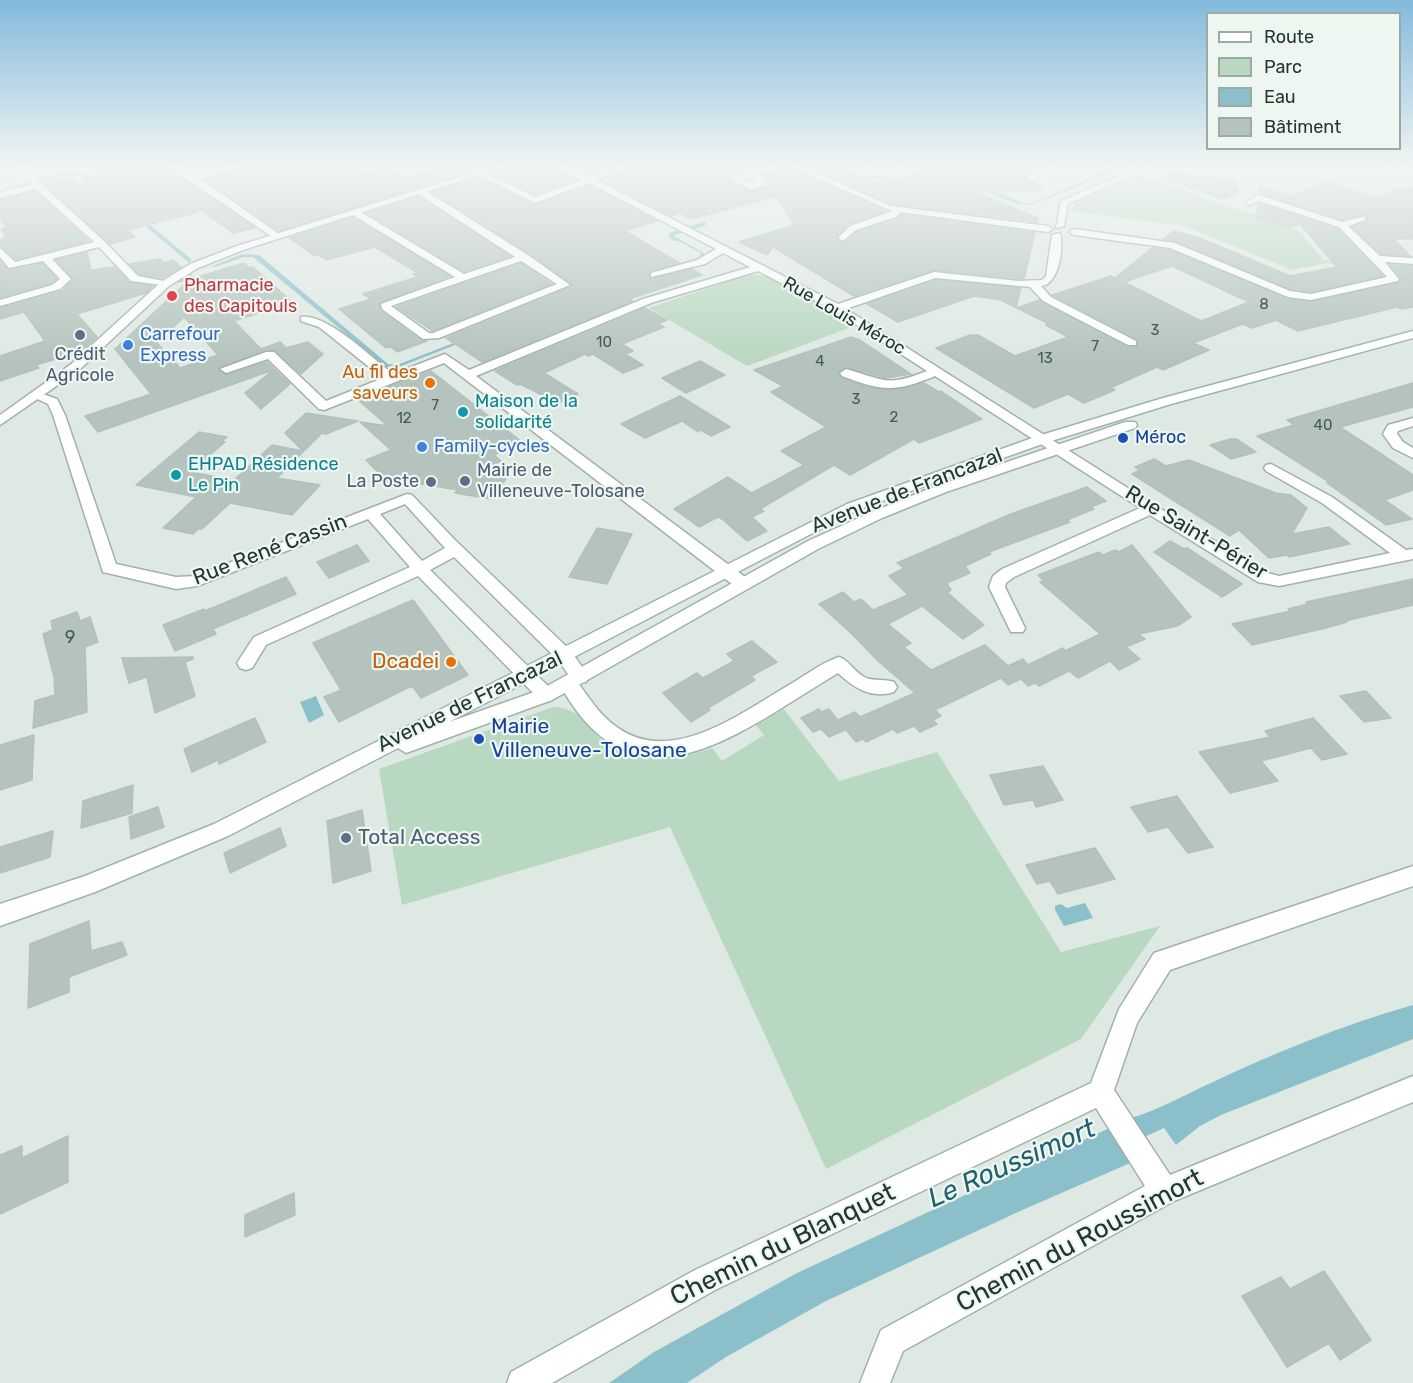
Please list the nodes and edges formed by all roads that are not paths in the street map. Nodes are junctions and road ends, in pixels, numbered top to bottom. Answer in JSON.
{"nodes":[{"id":1,"x":1055,"y":230,"type":"edge"},
{"id":2,"x":87,"y":231,"type":"edge"},
{"id":3,"x":269,"y":231,"type":"edge"},
{"id":4,"x":299,"y":231,"type":"edge"},
{"id":5,"x":385,"y":231,"type":"edge"},
{"id":6,"x":482,"y":231,"type":"edge"},
{"id":7,"x":685,"y":231,"type":"edge"},
{"id":8,"x":850,"y":231,"type":"edge"},
{"id":9,"x":1056,"y":231,"type":"edge"},
{"id":10,"x":1348,"y":231,"type":"edge"},
{"id":11,"x":278,"y":237,"type":"junction"},
{"id":12,"x":843,"y":238,"type":"dead end"},
{"id":13,"x":101,"y":243,"type":"junction"},
{"id":14,"x":722,"y":250,"type":"junction"},
{"id":15,"x":0,"y":251,"type":"edge"},
{"id":16,"x":524,"y":257,"type":"junction"},
{"id":17,"x":46,"y":258,"type":"junction"},
{"id":18,"x":1377,"y":259,"type":"junction"},
{"id":19,"x":1413,"y":261,"type":"edge"},
{"id":20,"x":759,"y":268,"type":"junction"},
{"id":21,"x":655,"y":275,"type":"dead end"},
{"id":22,"x":463,"y":278,"type":"junction"},
{"id":23,"x":165,"y":285,"type":"junction"},
{"id":24,"x":1034,"y":285,"type":"junction"},
{"id":25,"x":0,"y":303,"type":"edge"},
{"id":26,"x":837,"y":308,"type":"junction"},
{"id":27,"x":306,"y":319,"type":"dead end"},
{"id":28,"x":1412,"y":338,"type":"edge"},
{"id":29,"x":1132,"y":343,"type":"dead end"},
{"id":30,"x":226,"y":369,"type":"dead end"},
{"id":31,"x":937,"y":371,"type":"junction"},
{"id":32,"x":846,"y":372,"type":"dead end"},
{"id":33,"x":468,"y":375,"type":"junction"},
{"id":34,"x":392,"y":380,"type":"junction"},
{"id":35,"x":37,"y":396,"type":"junction"},
{"id":36,"x":0,"y":421,"type":"edge"},
{"id":37,"x":1413,"y":422,"type":"edge"},
{"id":38,"x":1043,"y":439,"type":"junction"},
{"id":39,"x":1060,"y":449,"type":"junction"},
{"id":40,"x":1413,"y":454,"type":"edge"},
{"id":41,"x":1271,"y":468,"type":"dead end"},
{"id":42,"x":1151,"y":509,"type":"junction"},
{"id":43,"x":370,"y":512,"type":"junction"},
{"id":44,"x":455,"y":549,"type":"junction"},
{"id":45,"x":1408,"y":555,"type":"edge"},
{"id":46,"x":420,"y":569,"type":"junction"},
{"id":47,"x":729,"y":572,"type":"junction"},
{"id":48,"x":743,"y":584,"type":"junction"},
{"id":49,"x":1017,"y":628,"type":"dead end"},
{"id":50,"x":565,"y":656,"type":"junction"},
{"id":51,"x":246,"y":663,"type":"dead end"},
{"id":52,"x":525,"y":675,"type":"junction"},
{"id":53,"x":574,"y":680,"type":"junction"},
{"id":54,"x":888,"y":687,"type":"dead end"},
{"id":55,"x":546,"y":695,"type":"junction"},
{"id":56,"x":333,"y":770,"type":"junction"},
{"id":57,"x":1413,"y":876,"type":"edge"},
{"id":58,"x":0,"y":915,"type":"edge"},
{"id":59,"x":1413,"y":1089,"type":"edge"},
{"id":60,"x":1101,"y":1092,"type":"junction"},
{"id":61,"x":1164,"y":1191,"type":"junction"},
{"id":62,"x":522,"y":1383,"type":"edge"},
{"id":63,"x":874,"y":1383,"type":"edge"}],
"edges":[{"from":1,"to":24,"type":"street"},
{"from":2,"to":13,"type":"street"},
{"from":3,"to":11,"type":"street"},
{"from":4,"to":11,"type":"street"},
{"from":5,"to":22,"type":"street"},
{"from":6,"to":16,"type":"street"},
{"from":7,"to":14,"type":"street","name":"Rue Louis Méroc"},
{"from":8,"to":12,"type":"street"},
{"from":9,"to":18,"type":"street"},
{"from":10,"to":18,"type":"street"},
{"from":11,"to":23,"type":"street"},
{"from":13,"to":17,"type":"street"},
{"from":13,"to":23,"type":"street"},
{"from":14,"to":20,"type":"street","name":"Rue Louis Méroc"},
{"from":14,"to":21,"type":"street"},
{"from":15,"to":17,"type":"street"},
{"from":16,"to":22,"type":"street"},
{"from":16,"to":22,"type":"street"},
{"from":17,"to":25,"type":"street"},
{"from":18,"to":19,"type":"street"},
{"from":20,"to":26,"type":"street","name":"Rue Louis Méroc"},
{"from":20,"to":33,"type":"street"},
{"from":23,"to":35,"type":"street"},
{"from":24,"to":26,"type":"street"},
{"from":24,"to":29,"type":"street"},
{"from":26,"to":31,"type":"street","name":"Rue Louis Méroc"},
{"from":27,"to":34,"type":"street"},
{"from":28,"to":38,"type":"street","name":"Avenue de Francazal"},
{"from":28,"to":39,"type":"street","name":"Avenue de Francazal"},
{"from":30,"to":34,"type":"street"},
{"from":31,"to":32,"type":"street"},
{"from":31,"to":38,"type":"street","name":"Rue Louis Méroc"},
{"from":33,"to":34,"type":"street"},
{"from":33,"to":47,"type":"street"},
{"from":35,"to":36,"type":"street"},
{"from":35,"to":43,"type":"street","name":"Rue René Cassin"},
{"from":37,"to":40,"type":"street"},
{"from":38,"to":39,"type":"street","name":"Rue Louis Méroc"},
{"from":38,"to":47,"type":"street","name":"Avenue de Francazal"},
{"from":39,"to":42,"type":"street","name":"Rue Saint-Périer"},
{"from":39,"to":48,"type":"street","name":"Avenue de Francazal"},
{"from":41,"to":45,"type":"street"},
{"from":42,"to":45,"type":"street","name":"Rue Saint-Périer"},
{"from":42,"to":49,"type":"street"},
{"from":43,"to":44,"type":"street"},
{"from":43,"to":46,"type":"street"},
{"from":44,"to":46,"type":"street"},
{"from":44,"to":50,"type":"street"},
{"from":46,"to":51,"type":"street"},
{"from":46,"to":52,"type":"street"},
{"from":47,"to":48,"type":"street"},
{"from":47,"to":50,"type":"street","name":"Avenue de Francazal"},
{"from":48,"to":53,"type":"street","name":"Avenue de Francazal"},
{"from":50,"to":52,"type":"street","name":"Avenue de Francazal"},
{"from":50,"to":53,"type":"street"},
{"from":52,"to":55,"type":"street"},
{"from":52,"to":56,"type":"street","name":"Avenue de Francazal"},
{"from":53,"to":54,"type":"street"},
{"from":53,"to":55,"type":"street","name":"Avenue de Francazal"},
{"from":55,"to":56,"type":"street","name":"Avenue de Francazal"},
{"from":56,"to":58,"type":"street","name":"Avenue de Francazal"},
{"from":57,"to":60,"type":"street"},
{"from":59,"to":61,"type":"street","name":"Chemin du Roussimort"},
{"from":60,"to":61,"type":"street"},
{"from":60,"to":62,"type":"street","name":"Chemin du Blanquet"},
{"from":61,"to":63,"type":"street","name":"Chemin du Roussimort"}]}
